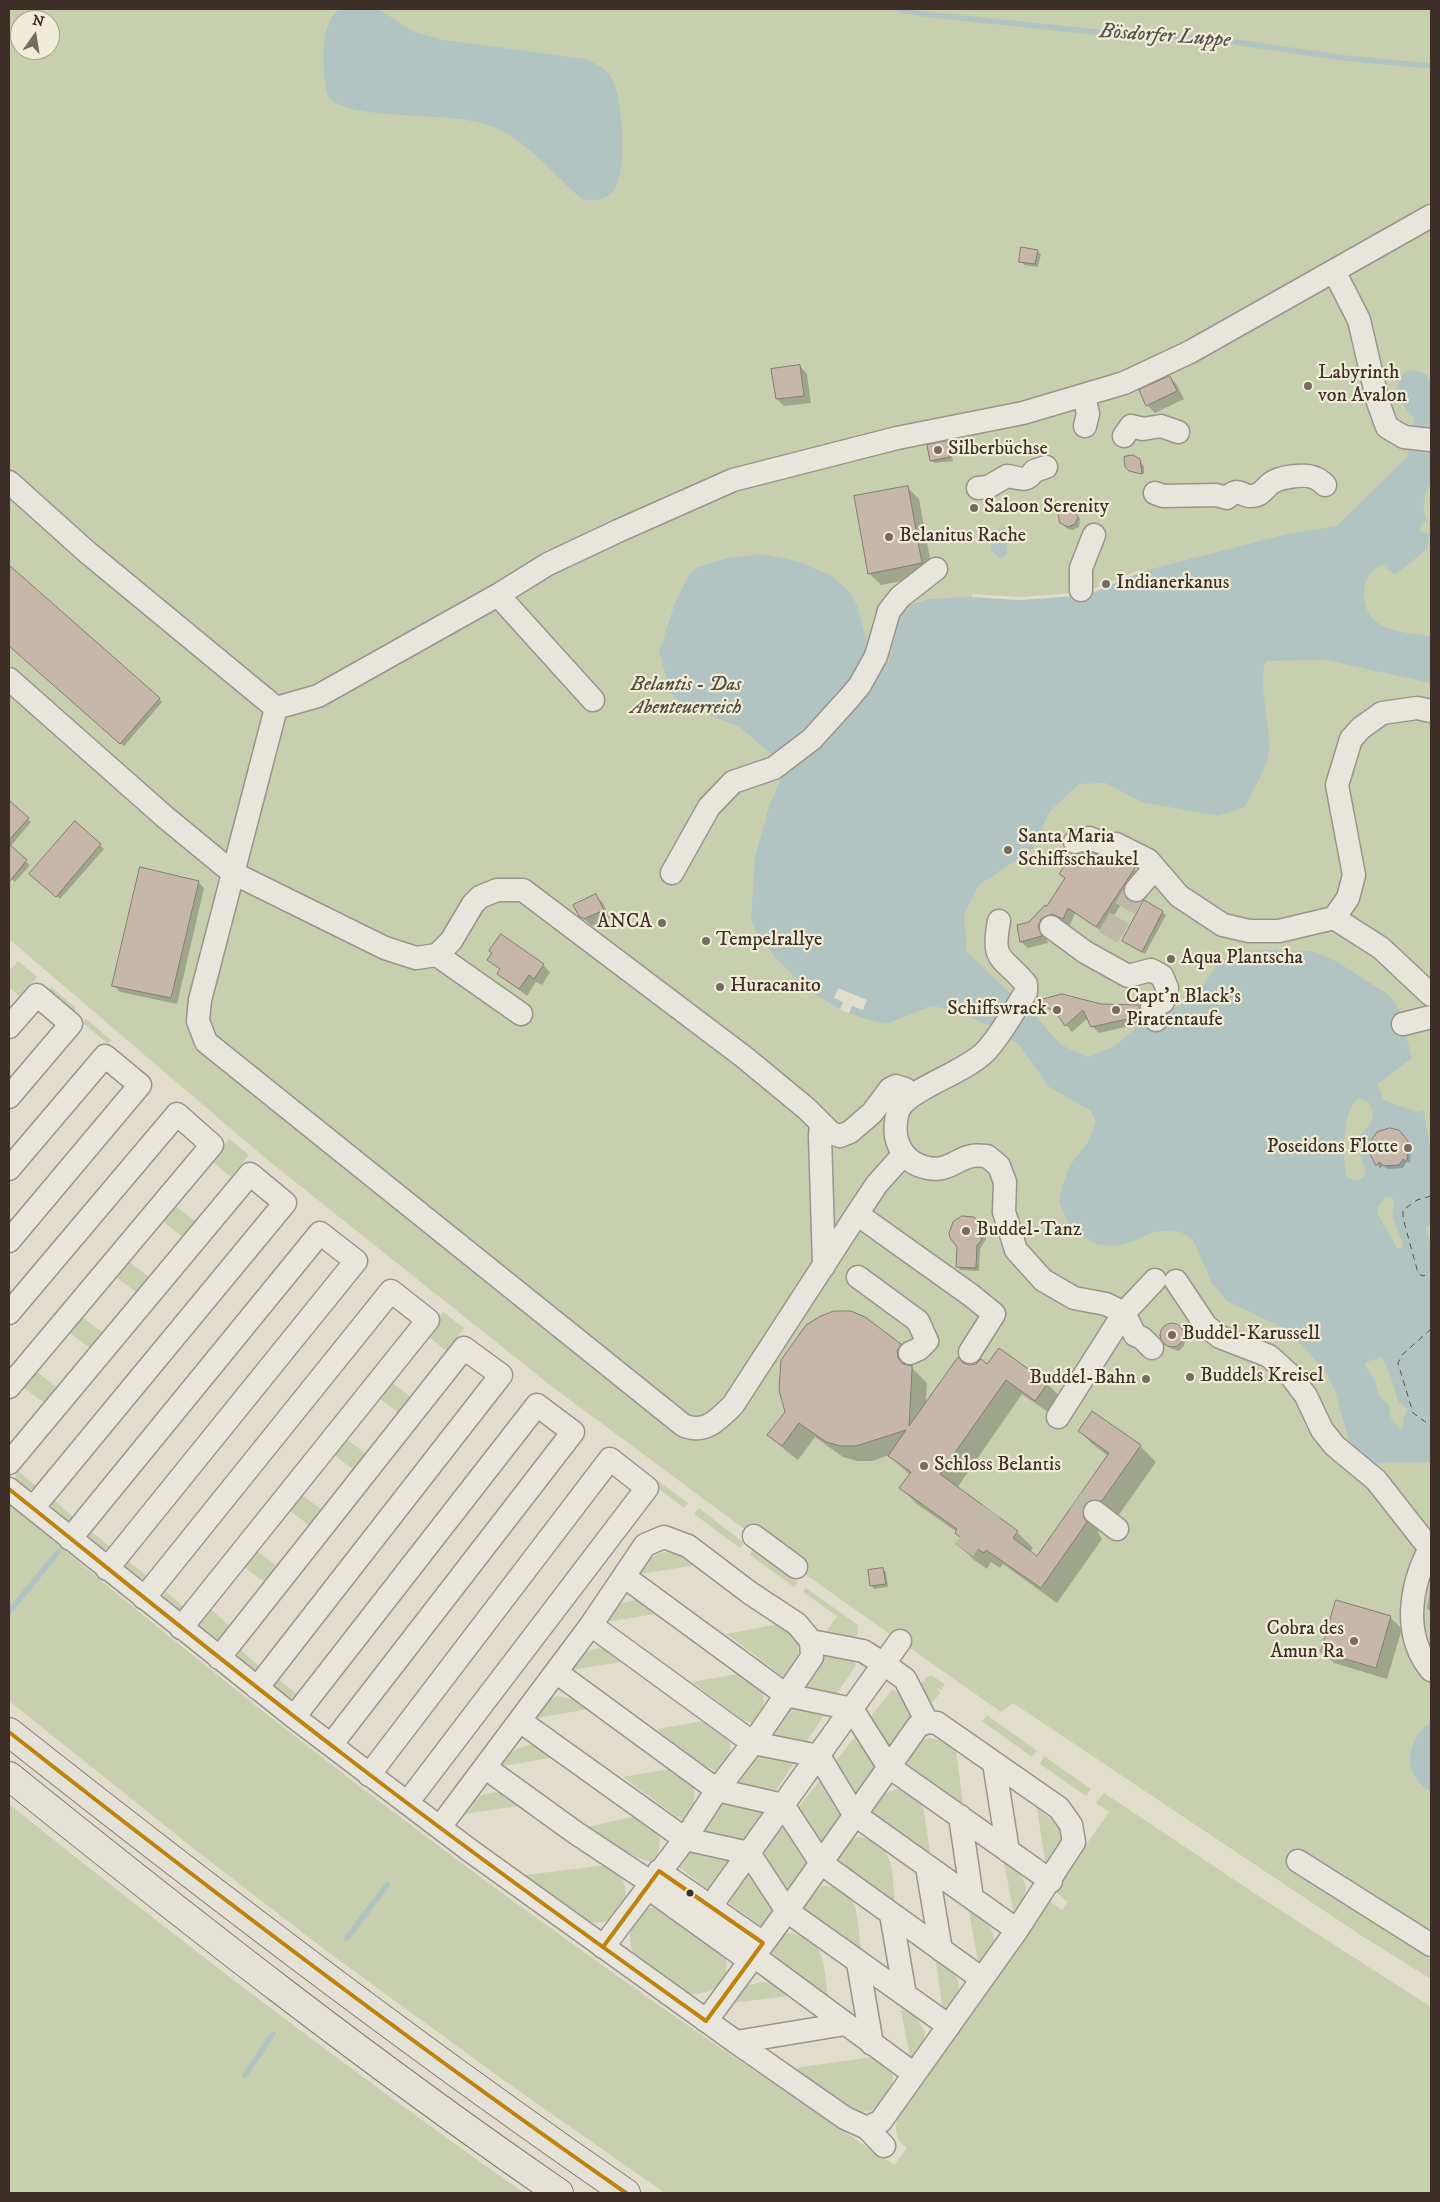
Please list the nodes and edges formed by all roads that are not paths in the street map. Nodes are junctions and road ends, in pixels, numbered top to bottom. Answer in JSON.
{"nodes":[{"id":1,"x":1431,"y":216,"type":"edge"},
{"id":2,"x":1334,"y":271,"type":"junction"},
{"id":3,"x":1084,"y":396,"type":"junction"},
{"id":4,"x":1085,"y":426,"type":"dead end"},
{"id":5,"x":1178,"y":432,"type":"dead end"},
{"id":6,"x":1124,"y":436,"type":"dead end"},
{"id":7,"x":1431,"y":440,"type":"edge"},
{"id":8,"x":1046,"y":467,"type":"dead end"},
{"id":9,"x":9,"y":482,"type":"edge"},
{"id":10,"x":1325,"y":485,"type":"dead end"},
{"id":11,"x":978,"y":488,"type":"dead end"},
{"id":12,"x":1155,"y":494,"type":"dead end"},
{"id":13,"x":1094,"y":535,"type":"dead end"},
{"id":14,"x":936,"y":569,"type":"dead end"},
{"id":15,"x":1081,"y":590,"type":"dead end"},
{"id":16,"x":498,"y":595,"type":"junction"},
{"id":17,"x":9,"y":679,"type":"edge"},
{"id":18,"x":593,"y":700,"type":"dead end"},
{"id":19,"x":276,"y":708,"type":"junction"},
{"id":20,"x":1431,"y":710,"type":"edge"},
{"id":21,"x":1075,"y":842,"type":"dead end"},
{"id":22,"x":1154,"y":869,"type":"junction"},
{"id":23,"x":233,"y":873,"type":"junction"},
{"id":24,"x":672,"y":873,"type":"dead end"},
{"id":25,"x":1136,"y":890,"type":"tunnel mouth"},
{"id":26,"x":1334,"y":918,"type":"junction"},
{"id":27,"x":999,"y":921,"type":"dead end"},
{"id":28,"x":1051,"y":927,"type":"dead end"},
{"id":29,"x":437,"y":955,"type":"junction"},
{"id":30,"x":1431,"y":995,"type":"edge"},
{"id":31,"x":1160,"y":1004,"type":"dead end"},
{"id":32,"x":521,"y":1014,"type":"dead end"},
{"id":33,"x":1431,"y":1017,"type":"edge"},
{"id":34,"x":1403,"y":1024,"type":"dead end"},
{"id":35,"x":9,"y":1027,"type":"edge"},
{"id":36,"x":913,"y":1095,"type":"junction"},
{"id":37,"x":9,"y":1097,"type":"edge"},
{"id":38,"x":821,"y":1124,"type":"junction"},
{"id":39,"x":903,"y":1156,"type":"junction"},
{"id":40,"x":9,"y":1169,"type":"edge"},
{"id":41,"x":857,"y":1214,"type":"junction"},
{"id":42,"x":9,"y":1241,"type":"edge"},
{"id":43,"x":824,"y":1266,"type":"junction"},
{"id":44,"x":858,"y":1277,"type":"dead end"},
{"id":45,"x":9,"y":1313,"type":"edge"},
{"id":46,"x":1124,"y":1313,"type":"junction"},
{"id":47,"x":1152,"y":1348,"type":"dead end"},
{"id":48,"x":970,"y":1352,"type":"dead end"},
{"id":49,"x":910,"y":1353,"type":"dead end"},
{"id":50,"x":9,"y":1387,"type":"edge"},
{"id":51,"x":1058,"y":1417,"type":"dead end"},
{"id":52,"x":9,"y":1463,"type":"edge"},
{"id":53,"x":9,"y":1489,"type":"edge"},
{"id":54,"x":32,"y":1508,"type":"junction"},
{"id":55,"x":1094,"y":1512,"type":"tunnel mouth"},
{"id":56,"x":1117,"y":1529,"type":"dead end"},
{"id":57,"x":754,"y":1536,"type":"dead end"},
{"id":58,"x":70,"y":1539,"type":"junction"},
{"id":59,"x":1430,"y":1549,"type":"edge"},
{"id":60,"x":796,"y":1567,"type":"dead end"},
{"id":61,"x":106,"y":1569,"type":"junction"},
{"id":62,"x":625,"y":1577,"type":"junction"},
{"id":63,"x":144,"y":1598,"type":"junction"},
{"id":64,"x":591,"y":1625,"type":"junction"},
{"id":65,"x":181,"y":1628,"type":"junction"},
{"id":66,"x":811,"y":1641,"type":"junction"},
{"id":67,"x":900,"y":1641,"type":"dead end"},
{"id":68,"x":219,"y":1658,"type":"junction"},
{"id":69,"x":884,"y":1664,"type":"junction"},
{"id":70,"x":1431,"y":1670,"type":"edge"},
{"id":71,"x":556,"y":1672,"type":"junction"},
{"id":72,"x":257,"y":1688,"type":"junction"},
{"id":73,"x":786,"y":1695,"type":"junction"},
{"id":74,"x":852,"y":1708,"type":"junction"},
{"id":75,"x":294,"y":1717,"type":"junction"},
{"id":76,"x":520,"y":1721,"type":"junction"},
{"id":77,"x":927,"y":1722,"type":"junction"},
{"id":78,"x":9,"y":1732,"type":"edge"},
{"id":79,"x":753,"y":1743,"type":"junction"},
{"id":80,"x":331,"y":1745,"type":"junction"},
{"id":81,"x":819,"y":1756,"type":"junction"},
{"id":82,"x":994,"y":1763,"type":"junction"},
{"id":83,"x":888,"y":1766,"type":"junction"},
{"id":84,"x":486,"y":1768,"type":"junction"},
{"id":85,"x":369,"y":1775,"type":"junction"},
{"id":86,"x":9,"y":1776,"type":"edge"},
{"id":87,"x":717,"y":1790,"type":"junction"},
{"id":88,"x":407,"y":1802,"type":"junction"},
{"id":89,"x":783,"y":1805,"type":"junction"},
{"id":90,"x":854,"y":1814,"type":"junction"},
{"id":91,"x":960,"y":1816,"type":"junction"},
{"id":92,"x":440,"y":1827,"type":"junction"},
{"id":93,"x":685,"y":1839,"type":"junction"},
{"id":94,"x":1008,"y":1851,"type":"junction"},
{"id":95,"x":749,"y":1853,"type":"junction"},
{"id":96,"x":1298,"y":1861,"type":"dead end"},
{"id":97,"x":821,"y":1863,"type":"junction"},
{"id":98,"x":927,"y":1867,"type":"junction"},
{"id":99,"x":652,"y":1880,"type":"junction"},
{"id":100,"x":1051,"y":1881,"type":"junction"},
{"id":101,"x":718,"y":1896,"type":"dead end"},
{"id":102,"x":972,"y":1898,"type":"junction"},
{"id":103,"x":787,"y":1911,"type":"junction"},
{"id":104,"x":891,"y":1914,"type":"junction"},
{"id":105,"x":1016,"y":1930,"type":"junction"},
{"id":106,"x":1431,"y":1945,"type":"edge"},
{"id":107,"x":603,"y":1947,"type":"junction"},
{"id":108,"x":940,"y":1950,"type":"junction"},
{"id":109,"x":755,"y":1954,"type":"junction"},
{"id":110,"x":858,"y":1963,"type":"junction"},
{"id":111,"x":982,"y":1979,"type":"junction"},
{"id":112,"x":905,"y":1996,"type":"junction"},
{"id":113,"x":706,"y":2021,"type":"junction"},
{"id":114,"x":845,"y":2024,"type":"junction"},
{"id":115,"x":948,"y":2026,"type":"junction"},
{"id":116,"x":736,"y":2042,"type":"junction"},
{"id":117,"x":872,"y":2044,"type":"junction"},
{"id":118,"x":914,"y":2074,"type":"junction"},
{"id":119,"x":867,"y":2128,"type":"junction"},
{"id":120,"x":884,"y":2146,"type":"dead end"},
{"id":121,"x":560,"y":2193,"type":"edge"},
{"id":122,"x":626,"y":2193,"type":"edge"}],
"edges":[{"from":1,"to":2,"type":"street"},
{"from":2,"to":3,"type":"street"},
{"from":2,"to":7,"type":"street"},
{"from":3,"to":4,"type":"street"},
{"from":3,"to":16,"type":"street"},
{"from":5,"to":6,"type":"street"},
{"from":8,"to":11,"type":"street"},
{"from":9,"to":19,"type":"street"},
{"from":10,"to":12,"type":"street"},
{"from":13,"to":15,"type":"street"},
{"from":14,"to":24,"type":"street"},
{"from":16,"to":18,"type":"street"},
{"from":16,"to":19,"type":"street"},
{"from":17,"to":23,"type":"street"},
{"from":19,"to":23,"type":"street"},
{"from":20,"to":26,"type":"street"},
{"from":21,"to":22,"type":"street"},
{"from":22,"to":25,"type":"street"},
{"from":22,"to":26,"type":"street"},
{"from":23,"to":29,"type":"street"},
{"from":23,"to":43,"type":"street"},
{"from":26,"to":30,"type":"street"},
{"from":27,"to":36,"type":"street"},
{"from":28,"to":31,"type":"street"},
{"from":29,"to":32,"type":"street"},
{"from":29,"to":38,"type":"street"},
{"from":33,"to":34,"type":"street"},
{"from":35,"to":37,"type":"street"},
{"from":36,"to":38,"type":"street"},
{"from":36,"to":39,"type":"street"},
{"from":38,"to":43,"type":"street"},
{"from":39,"to":41,"type":"street"},
{"from":39,"to":46,"type":"street"},
{"from":40,"to":42,"type":"street"},
{"from":41,"to":43,"type":"street"},
{"from":41,"to":48,"type":"street"},
{"from":44,"to":49,"type":"street"},
{"from":45,"to":50,"type":"street"},
{"from":46,"to":47,"type":"street"},
{"from":46,"to":51,"type":"street"},
{"from":46,"to":59,"type":"street"},
{"from":52,"to":54,"type":"street"},
{"from":53,"to":54,"type":"street"},
{"from":54,"to":58,"type":"street"},
{"from":55,"to":56,"type":"street"},
{"from":57,"to":60,"type":"street"},
{"from":58,"to":61,"type":"street"},
{"from":58,"to":61,"type":"street"},
{"from":59,"to":70,"type":"street"},
{"from":61,"to":63,"type":"street"},
{"from":62,"to":64,"type":"street"},
{"from":62,"to":66,"type":"street"},
{"from":62,"to":73,"type":"street"},
{"from":63,"to":65,"type":"street"},
{"from":63,"to":65,"type":"street"},
{"from":64,"to":71,"type":"street"},
{"from":64,"to":79,"type":"street"},
{"from":65,"to":68,"type":"street"},
{"from":66,"to":69,"type":"street"},
{"from":66,"to":73,"type":"street"},
{"from":67,"to":69,"type":"street"},
{"from":68,"to":72,"type":"street"},
{"from":68,"to":72,"type":"street"},
{"from":69,"to":74,"type":"street"},
{"from":69,"to":77,"type":"street"},
{"from":71,"to":76,"type":"street"},
{"from":71,"to":87,"type":"street"},
{"from":72,"to":75,"type":"street"},
{"from":73,"to":74,"type":"street"},
{"from":73,"to":79,"type":"street"},
{"from":74,"to":81,"type":"street"},
{"from":74,"to":83,"type":"street"},
{"from":75,"to":80,"type":"street"},
{"from":75,"to":80,"type":"street"},
{"from":76,"to":84,"type":"street"},
{"from":76,"to":93,"type":"street"},
{"from":77,"to":82,"type":"street"},
{"from":77,"to":83,"type":"street"},
{"from":78,"to":122,"type":"highway"},
{"from":79,"to":81,"type":"street"},
{"from":79,"to":87,"type":"street"},
{"from":80,"to":85,"type":"street"},
{"from":81,"to":89,"type":"street"},
{"from":81,"to":90,"type":"street"},
{"from":82,"to":94,"type":"street"},
{"from":82,"to":100,"type":"street"},
{"from":83,"to":90,"type":"street"},
{"from":83,"to":91,"type":"street"},
{"from":84,"to":92,"type":"street"},
{"from":84,"to":99,"type":"street"},
{"from":85,"to":88,"type":"street"},
{"from":85,"to":88,"type":"street"},
{"from":86,"to":121,"type":"highway"},
{"from":87,"to":89,"type":"street"},
{"from":87,"to":93,"type":"street"},
{"from":88,"to":92,"type":"street"},
{"from":89,"to":95,"type":"street"},
{"from":89,"to":97,"type":"street"},
{"from":90,"to":97,"type":"street"},
{"from":90,"to":98,"type":"street"},
{"from":91,"to":94,"type":"street"},
{"from":91,"to":102,"type":"street"},
{"from":92,"to":107,"type":"street"},
{"from":93,"to":95,"type":"street"},
{"from":93,"to":99,"type":"street"},
{"from":94,"to":100,"type":"street"},
{"from":95,"to":101,"type":"street"},
{"from":95,"to":103,"type":"street"},
{"from":96,"to":106,"type":"street"},
{"from":97,"to":103,"type":"street"},
{"from":97,"to":104,"type":"street"},
{"from":98,"to":102,"type":"street"},
{"from":98,"to":108,"type":"street"},
{"from":99,"to":107,"type":"street"},
{"from":99,"to":109,"type":"street"},
{"from":100,"to":105,"type":"street"},
{"from":102,"to":105,"type":"street"},
{"from":103,"to":109,"type":"street"},
{"from":103,"to":110,"type":"street"},
{"from":104,"to":108,"type":"street"},
{"from":104,"to":112,"type":"street"},
{"from":105,"to":111,"type":"street"},
{"from":107,"to":113,"type":"street"},
{"from":108,"to":111,"type":"street"},
{"from":109,"to":113,"type":"street"},
{"from":109,"to":114,"type":"street"},
{"from":110,"to":112,"type":"street"},
{"from":110,"to":117,"type":"street"},
{"from":111,"to":115,"type":"street"},
{"from":112,"to":115,"type":"street"},
{"from":113,"to":116,"type":"street"},
{"from":114,"to":116,"type":"street"},
{"from":114,"to":117,"type":"street"},
{"from":115,"to":118,"type":"street"},
{"from":116,"to":119,"type":"street"},
{"from":117,"to":118,"type":"street"},
{"from":118,"to":119,"type":"street"},
{"from":119,"to":120,"type":"street"}]}
